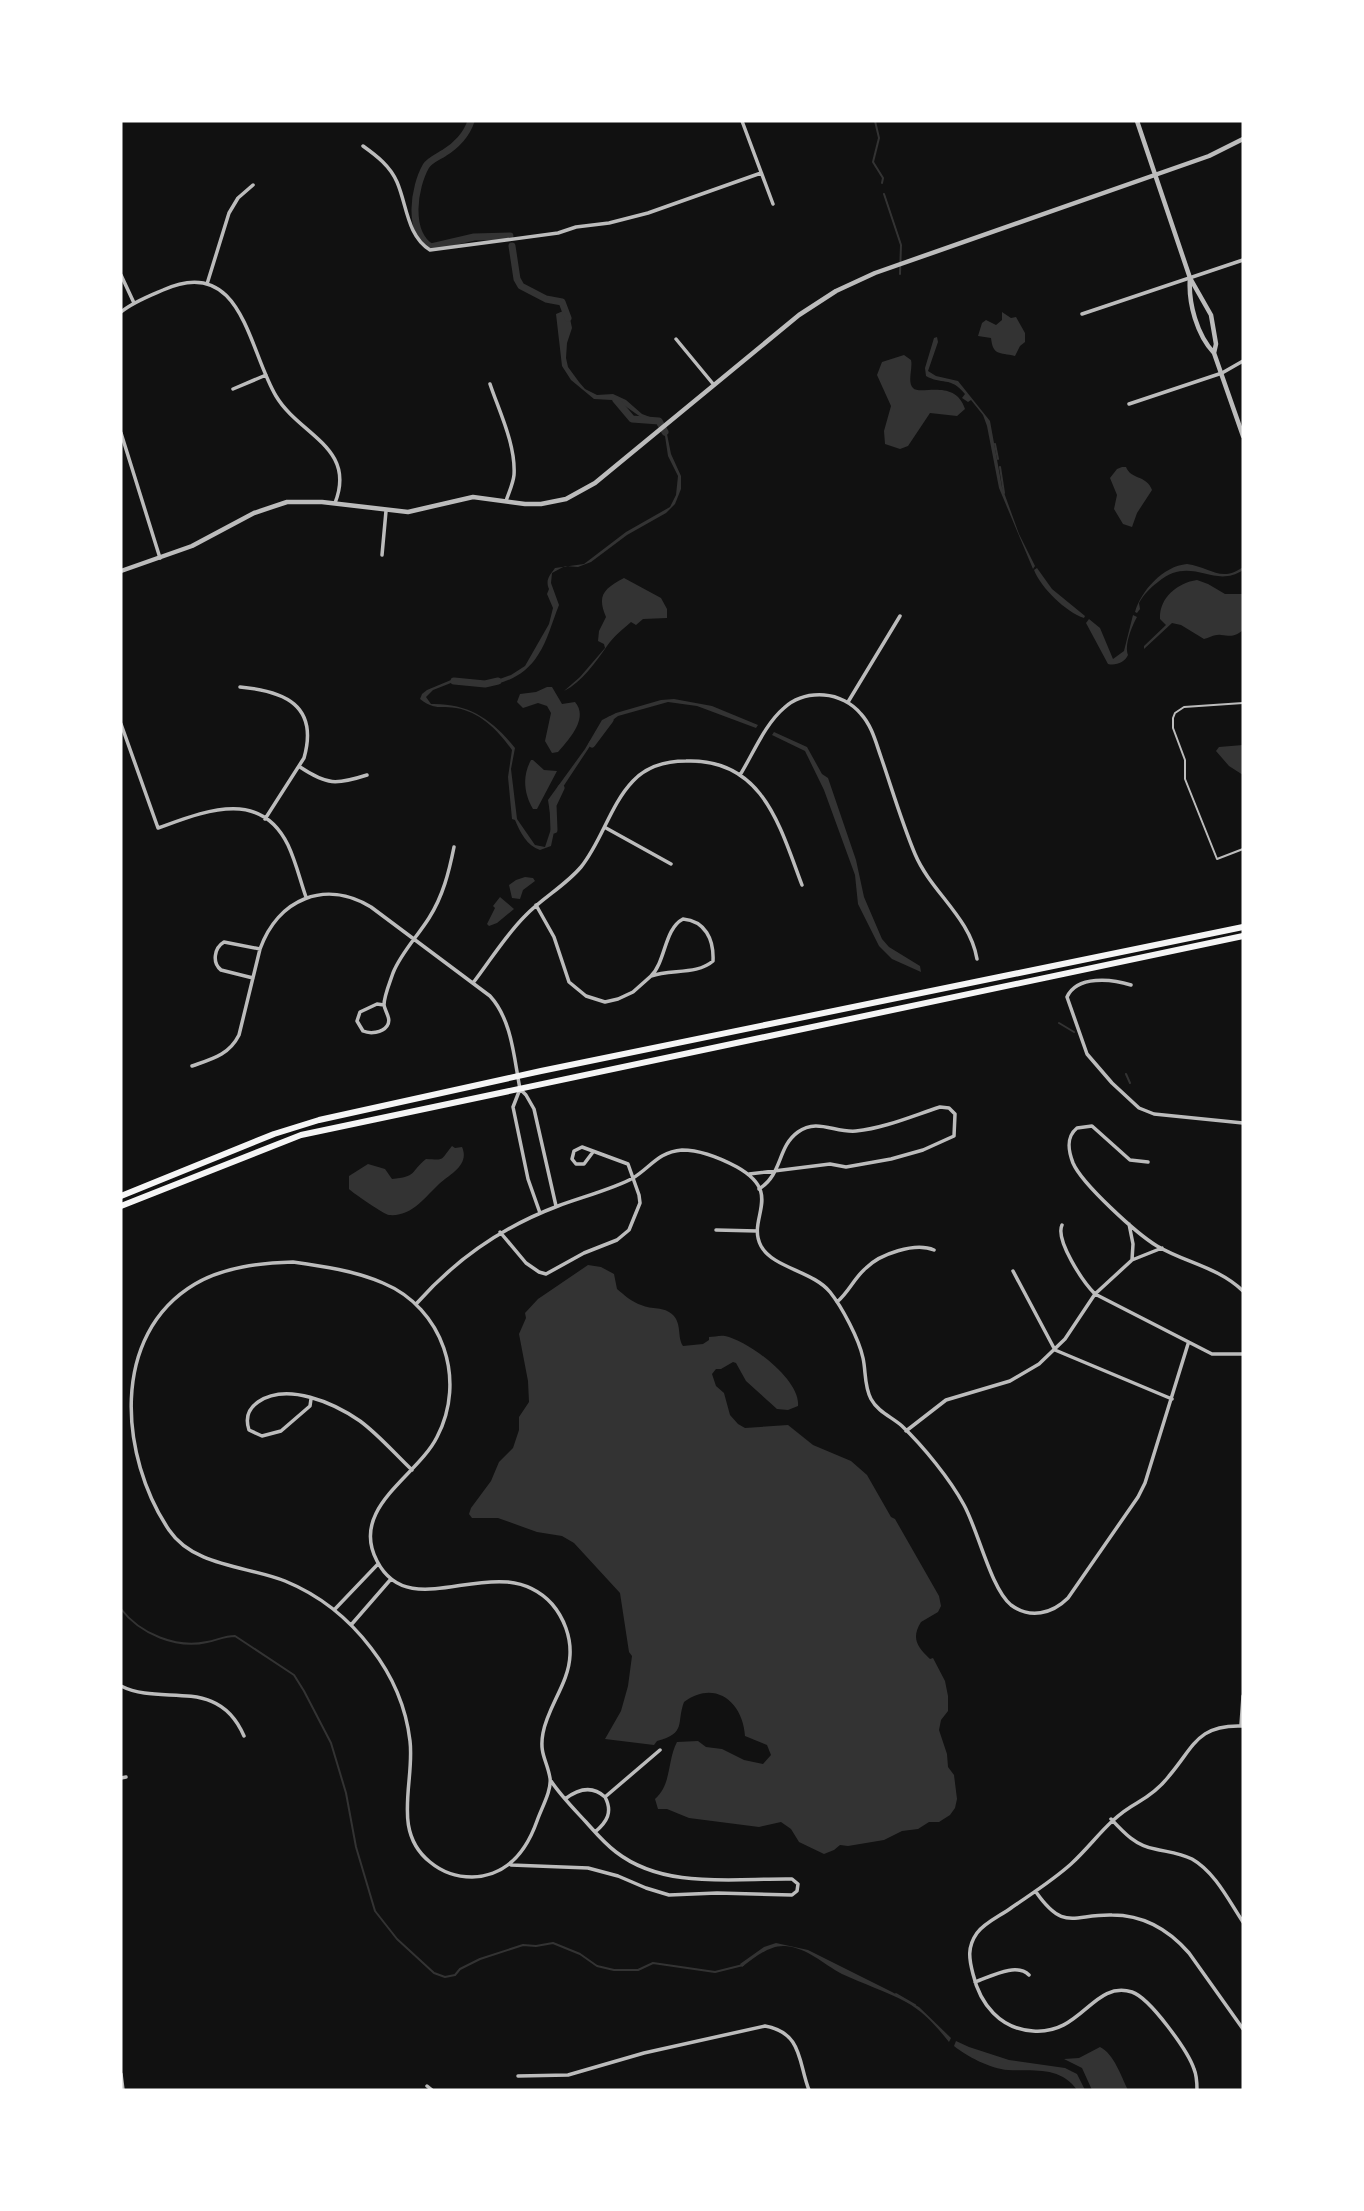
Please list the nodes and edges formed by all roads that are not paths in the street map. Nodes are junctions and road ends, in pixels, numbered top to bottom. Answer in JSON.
{"nodes":[{"id":1,"x":742,"y":121,"type":"edge"},
{"id":2,"x":1137,"y":121,"type":"edge"},
{"id":3,"x":1243,"y":139,"type":"edge"},
{"id":4,"x":363,"y":146,"type":"dead end"},
{"id":5,"x":761,"y":173,"type":"junction"},
{"id":6,"x":1155,"y":175,"type":"junction"},
{"id":7,"x":253,"y":185,"type":"dead end"},
{"id":8,"x":773,"y":204,"type":"dead end"},
{"id":9,"x":1243,"y":260,"type":"edge"},
{"id":10,"x":121,"y":275,"type":"edge"},
{"id":11,"x":1190,"y":278,"type":"junction"},
{"id":12,"x":207,"y":284,"type":"junction"},
{"id":13,"x":134,"y":303,"type":"junction"},
{"id":14,"x":121,"y":312,"type":"edge"},
{"id":15,"x":1082,"y":314,"type":"dead end"},
{"id":16,"x":676,"y":339,"type":"dead end"},
{"id":17,"x":1214,"y":353,"type":"junction"},
{"id":18,"x":1243,"y":361,"type":"edge"},
{"id":19,"x":1222,"y":373,"type":"junction"},
{"id":20,"x":266,"y":375,"type":"junction"},
{"id":21,"x":490,"y":384,"type":"dead end"},
{"id":22,"x":714,"y":385,"type":"junction"},
{"id":23,"x":233,"y":389,"type":"dead end"},
{"id":24,"x":1129,"y":404,"type":"dead end"},
{"id":25,"x":121,"y":433,"type":"edge"},
{"id":26,"x":1243,"y":436,"type":"edge"},
{"id":27,"x":122,"y":442,"type":"edge"},
{"id":28,"x":506,"y":501,"type":"junction"},
{"id":29,"x":335,"y":503,"type":"junction"},
{"id":30,"x":387,"y":511,"type":"junction"},
{"id":31,"x":382,"y":555,"type":"dead end"},
{"id":32,"x":160,"y":558,"type":"junction"},
{"id":33,"x":121,"y":571,"type":"edge"},
{"id":34,"x":900,"y":616,"type":"dead end"},
{"id":35,"x":240,"y":687,"type":"dead end"},
{"id":36,"x":848,"y":702,"type":"junction"},
{"id":37,"x":1243,"y":703,"type":"edge"},
{"id":38,"x":121,"y":724,"type":"edge"},
{"id":39,"x":300,"y":767,"type":"junction"},
{"id":40,"x":367,"y":775,"type":"dead end"},
{"id":41,"x":740,"y":775,"type":"junction"},
{"id":42,"x":265,"y":819,"type":"junction"},
{"id":43,"x":606,"y":828,"type":"junction"},
{"id":44,"x":454,"y":847,"type":"dead end"},
{"id":45,"x":1243,"y":849,"type":"edge"},
{"id":46,"x":671,"y":864,"type":"dead end"},
{"id":47,"x":802,"y":886,"type":"dead end"},
{"id":48,"x":307,"y":898,"type":"junction"},
{"id":49,"x":536,"y":905,"type":"junction"},
{"id":50,"x":1243,"y":927,"type":"edge"},
{"id":51,"x":1243,"y":936,"type":"edge"},
{"id":52,"x":414,"y":939,"type":"junction"},
{"id":53,"x":260,"y":949,"type":"junction"},
{"id":54,"x":977,"y":959,"type":"dead end"},
{"id":55,"x":651,"y":976,"type":"junction"},
{"id":56,"x":253,"y":978,"type":"junction"},
{"id":57,"x":473,"y":983,"type":"junction"},
{"id":58,"x":1131,"y":985,"type":"dead end"},
{"id":59,"x":384,"y":1005,"type":"junction"},
{"id":60,"x":192,"y":1066,"type":"dead end"},
{"id":61,"x":517,"y":1076,"type":"junction"},
{"id":62,"x":520,"y":1090,"type":"junction"},
{"id":63,"x":1243,"y":1123,"type":"edge"},
{"id":64,"x":593,"y":1152,"type":"junction"},
{"id":65,"x":1148,"y":1162,"type":"dead end"},
{"id":66,"x":775,"y":1171,"type":"junction"},
{"id":67,"x":747,"y":1174,"type":"junction"},
{"id":68,"x":634,"y":1178,"type":"junction"},
{"id":69,"x":759,"y":1189,"type":"junction"},
{"id":70,"x":121,"y":1196,"type":"edge"},
{"id":71,"x":121,"y":1206,"type":"edge"},
{"id":72,"x":556,"y":1206,"type":"junction"},
{"id":73,"x":540,"y":1213,"type":"junction"},
{"id":74,"x":1128,"y":1223,"type":"junction"},
{"id":75,"x":1062,"y":1224,"type":"dead end"},
{"id":76,"x":716,"y":1230,"type":"dead end"},
{"id":77,"x":757,"y":1231,"type":"junction"},
{"id":78,"x":500,"y":1233,"type":"junction"},
{"id":79,"x":1162,"y":1248,"type":"junction"},
{"id":80,"x":934,"y":1250,"type":"dead end"},
{"id":81,"x":1132,"y":1260,"type":"junction"},
{"id":82,"x":1013,"y":1270,"type":"dead end"},
{"id":83,"x":1243,"y":1291,"type":"edge"},
{"id":84,"x":1095,"y":1294,"type":"junction"},
{"id":85,"x":836,"y":1302,"type":"junction"},
{"id":86,"x":416,"y":1304,"type":"junction"},
{"id":87,"x":1188,"y":1344,"type":"junction"},
{"id":88,"x":1055,"y":1350,"type":"junction"},
{"id":89,"x":1243,"y":1354,"type":"edge"},
{"id":90,"x":311,"y":1399,"type":"junction"},
{"id":91,"x":1172,"y":1399,"type":"junction"},
{"id":92,"x":906,"y":1431,"type":"junction"},
{"id":93,"x":412,"y":1470,"type":"junction"},
{"id":94,"x":378,"y":1564,"type":"junction"},
{"id":95,"x":391,"y":1579,"type":"junction"},
{"id":96,"x":335,"y":1609,"type":"junction"},
{"id":97,"x":351,"y":1625,"type":"junction"},
{"id":98,"x":121,"y":1686,"type":"edge"},
{"id":99,"x":1243,"y":1696,"type":"edge"},
{"id":100,"x":1242,"y":1726,"type":"edge"},
{"id":101,"x":244,"y":1736,"type":"dead end"},
{"id":102,"x":660,"y":1751,"type":"dead end"},
{"id":103,"x":127,"y":1777,"type":"dead end"},
{"id":104,"x":121,"y":1778,"type":"edge"},
{"id":105,"x":551,"y":1780,"type":"junction"},
{"id":106,"x":605,"y":1797,"type":"junction"},
{"id":107,"x":565,"y":1799,"type":"junction"},
{"id":108,"x":1111,"y":1819,"type":"junction"},
{"id":109,"x":595,"y":1832,"type":"junction"},
{"id":110,"x":509,"y":1865,"type":"junction"},
{"id":111,"x":1035,"y":1891,"type":"junction"},
{"id":112,"x":1243,"y":1922,"type":"edge"},
{"id":113,"x":1029,"y":1975,"type":"dead end"},
{"id":114,"x":975,"y":1982,"type":"junction"},
{"id":115,"x":1243,"y":2029,"type":"edge"},
{"id":116,"x":121,"y":2074,"type":"edge"},
{"id":117,"x":518,"y":2076,"type":"dead end"},
{"id":118,"x":121,"y":2080,"type":"edge"},
{"id":119,"x":427,"y":2086,"type":"dead end"},
{"id":120,"x":123,"y":2090,"type":"edge"},
{"id":121,"x":432,"y":2090,"type":"edge"},
{"id":122,"x":809,"y":2090,"type":"edge"},
{"id":123,"x":1197,"y":2090,"type":"edge"}],
"edges":[{"from":1,"to":5,"type":"street"},
{"from":2,"to":6,"type":"street"},
{"from":3,"to":6,"type":"street"},
{"from":4,"to":5,"type":"street"},
{"from":5,"to":8,"type":"street"},
{"from":6,"to":11,"type":"street"},
{"from":6,"to":22,"type":"street"},
{"from":7,"to":12,"type":"street"},
{"from":9,"to":11,"type":"street"},
{"from":10,"to":13,"type":"street"},
{"from":11,"to":15,"type":"street"},
{"from":11,"to":17,"type":"street"},
{"from":11,"to":17,"type":"street"},
{"from":12,"to":13,"type":"street"},
{"from":12,"to":20,"type":"street"},
{"from":13,"to":14,"type":"street"},
{"from":16,"to":22,"type":"street"},
{"from":17,"to":19,"type":"street"},
{"from":18,"to":19,"type":"street"},
{"from":19,"to":24,"type":"street"},
{"from":19,"to":26,"type":"street"},
{"from":20,"to":23,"type":"street"},
{"from":20,"to":29,"type":"street"},
{"from":21,"to":28,"type":"street"},
{"from":22,"to":28,"type":"street"},
{"from":25,"to":27,"type":"street"},
{"from":27,"to":32,"type":"street"},
{"from":28,"to":30,"type":"street"},
{"from":29,"to":30,"type":"street"},
{"from":29,"to":32,"type":"street"},
{"from":30,"to":31,"type":"street"},
{"from":32,"to":33,"type":"street"},
{"from":34,"to":36,"type":"street"},
{"from":35,"to":39,"type":"street"},
{"from":36,"to":41,"type":"street"},
{"from":36,"to":54,"type":"street"},
{"from":37,"to":45,"type":"lane"},
{"from":38,"to":42,"type":"street"},
{"from":39,"to":40,"type":"street"},
{"from":39,"to":42,"type":"street"},
{"from":41,"to":43,"type":"street"},
{"from":41,"to":47,"type":"street"},
{"from":42,"to":48,"type":"street"},
{"from":43,"to":46,"type":"street"},
{"from":43,"to":49,"type":"street"},
{"from":44,"to":52,"type":"street"},
{"from":48,"to":52,"type":"street"},
{"from":48,"to":53,"type":"street"},
{"from":49,"to":55,"type":"street"},
{"from":49,"to":57,"type":"street"},
{"from":50,"to":61,"type":"main road"},
{"from":51,"to":62,"type":"main road"},
{"from":52,"to":57,"type":"street"},
{"from":52,"to":59,"type":"street"},
{"from":53,"to":56,"type":"street"},
{"from":53,"to":56,"type":"street"},
{"from":55,"to":55,"type":"street"},
{"from":56,"to":60,"type":"street"},
{"from":57,"to":61,"type":"street"},
{"from":58,"to":63,"type":"street"},
{"from":59,"to":59,"type":"street"},
{"from":61,"to":62,"type":"street"},
{"from":61,"to":70,"type":"main road"},
{"from":62,"to":71,"type":"main road"},
{"from":62,"to":72,"type":"street"},
{"from":62,"to":73,"type":"street"},
{"from":64,"to":64,"type":"street"},
{"from":64,"to":68,"type":"street"},
{"from":65,"to":74,"type":"street"},
{"from":66,"to":66,"type":"street"},
{"from":66,"to":67,"type":"street"},
{"from":66,"to":69,"type":"street"},
{"from":67,"to":68,"type":"street"},
{"from":67,"to":69,"type":"street"},
{"from":68,"to":72,"type":"street"},
{"from":68,"to":78,"type":"street"},
{"from":69,"to":77,"type":"street"},
{"from":72,"to":73,"type":"street"},
{"from":73,"to":78,"type":"street"},
{"from":74,"to":79,"type":"street"},
{"from":74,"to":81,"type":"street"},
{"from":75,"to":84,"type":"street"},
{"from":76,"to":77,"type":"street"},
{"from":77,"to":85,"type":"street"},
{"from":78,"to":86,"type":"street"},
{"from":79,"to":81,"type":"street"},
{"from":79,"to":83,"type":"street"},
{"from":80,"to":85,"type":"street"},
{"from":81,"to":84,"type":"street"},
{"from":82,"to":88,"type":"street"},
{"from":84,"to":87,"type":"street"},
{"from":84,"to":88,"type":"street"},
{"from":85,"to":92,"type":"street"},
{"from":86,"to":93,"type":"street"},
{"from":86,"to":96,"type":"street"},
{"from":87,"to":89,"type":"street"},
{"from":87,"to":91,"type":"street"},
{"from":88,"to":91,"type":"street"},
{"from":88,"to":92,"type":"street"},
{"from":90,"to":90,"type":"street"},
{"from":90,"to":93,"type":"street"},
{"from":91,"to":92,"type":"street"},
{"from":93,"to":94,"type":"street"},
{"from":94,"to":95,"type":"street"},
{"from":94,"to":96,"type":"street"},
{"from":95,"to":97,"type":"street"},
{"from":95,"to":105,"type":"street"},
{"from":96,"to":97,"type":"street"},
{"from":97,"to":110,"type":"street"},
{"from":98,"to":101,"type":"street"},
{"from":99,"to":100,"type":"street"},
{"from":100,"to":108,"type":"street"},
{"from":102,"to":106,"type":"street"},
{"from":103,"to":104,"type":"street"},
{"from":105,"to":107,"type":"street"},
{"from":105,"to":110,"type":"street"},
{"from":106,"to":107,"type":"street"},
{"from":106,"to":109,"type":"street"},
{"from":107,"to":109,"type":"street"},
{"from":108,"to":111,"type":"street"},
{"from":108,"to":112,"type":"street"},
{"from":109,"to":110,"type":"street"},
{"from":111,"to":114,"type":"street"},
{"from":111,"to":115,"type":"street"},
{"from":113,"to":114,"type":"street"},
{"from":114,"to":123,"type":"street"},
{"from":116,"to":118,"type":"street"},
{"from":117,"to":122,"type":"street"},
{"from":118,"to":120,"type":"street"},
{"from":119,"to":121,"type":"street"}]}
